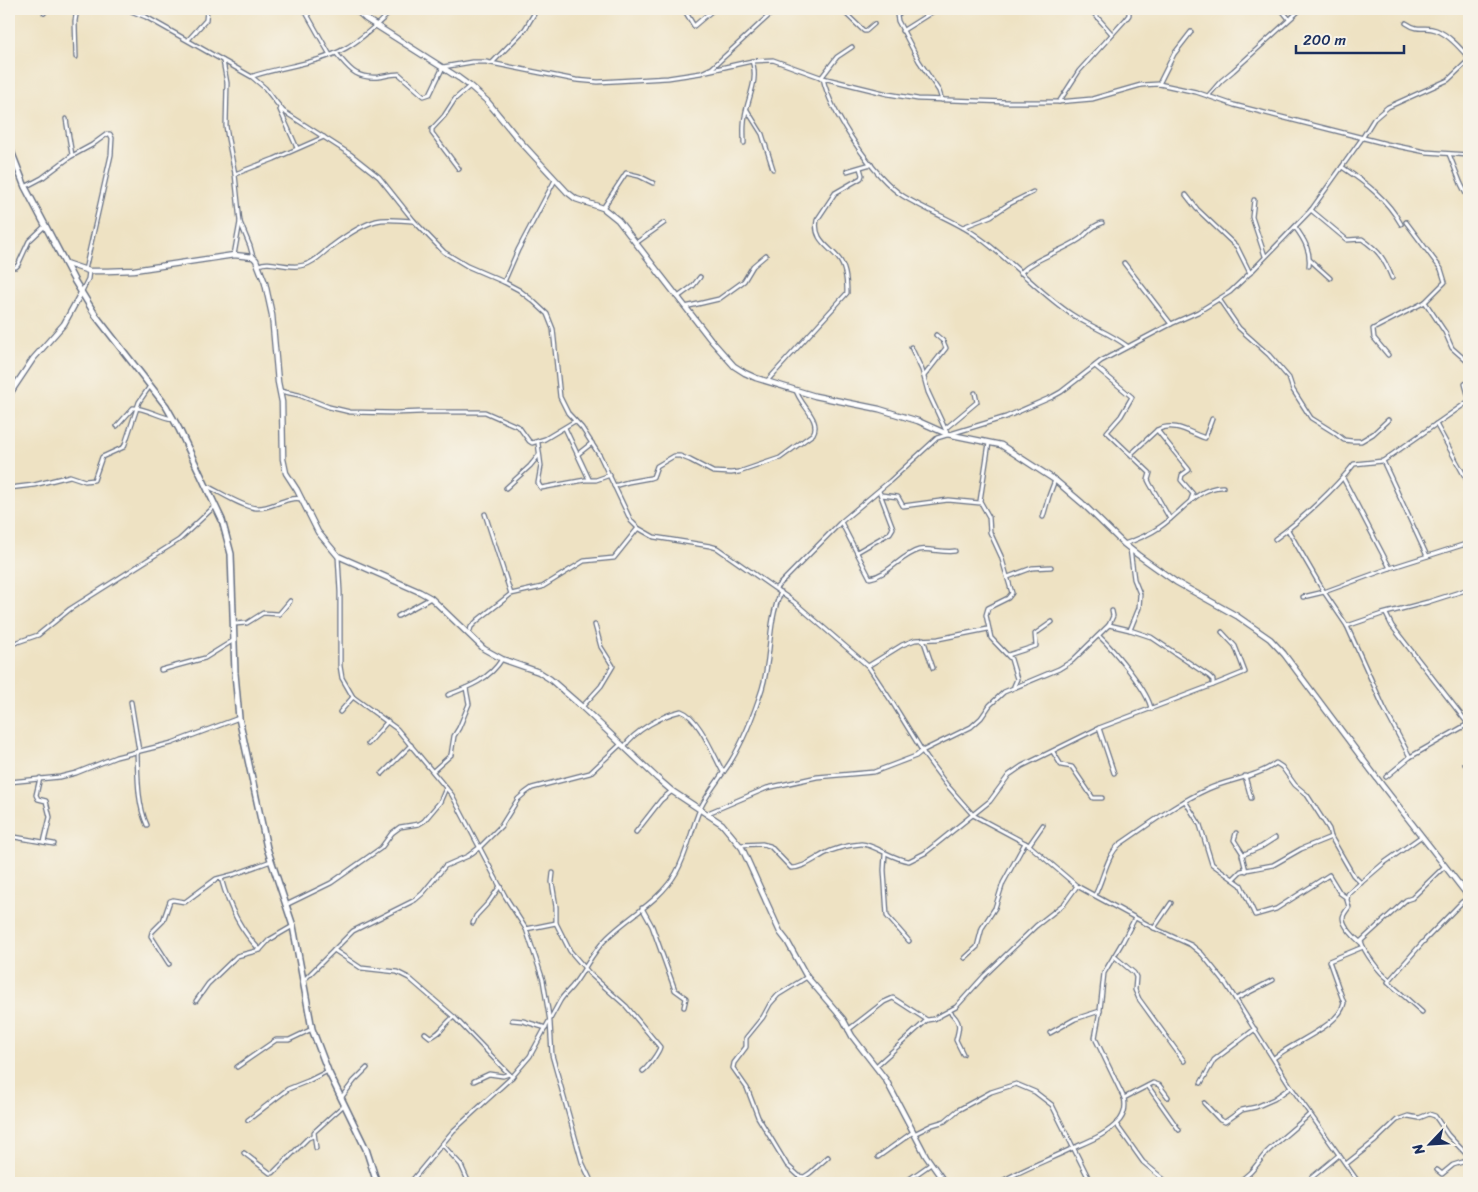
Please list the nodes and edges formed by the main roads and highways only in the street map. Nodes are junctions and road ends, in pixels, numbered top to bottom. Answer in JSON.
{"nodes":[{"id":1,"x":9,"y":146,"type":"edge"},
{"id":2,"x":377,"y":1183,"type":"edge"}],
"edges":[{"from":1,"to":2,"type":"main road"}]}
